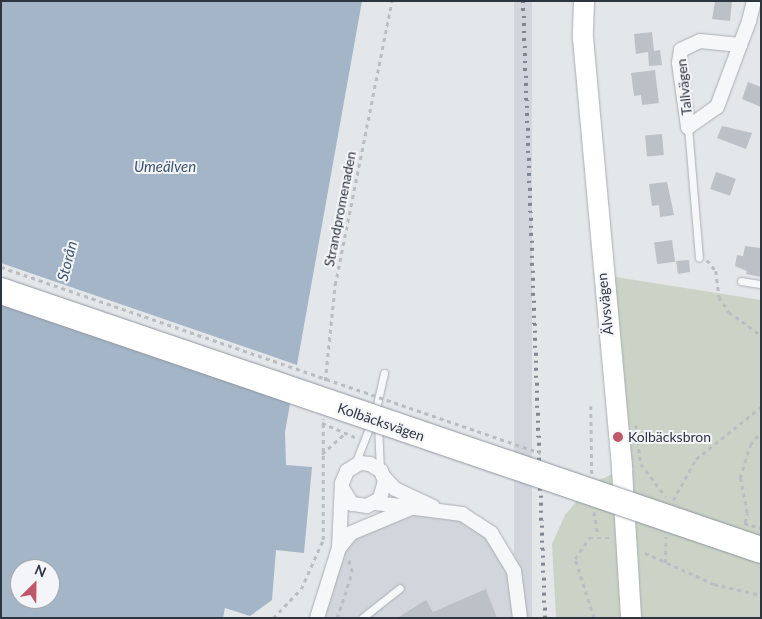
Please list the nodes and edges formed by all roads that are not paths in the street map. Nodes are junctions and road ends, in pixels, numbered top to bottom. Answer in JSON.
{"nodes":[{"id":1,"x":573,"y":1,"type":"edge"},
{"id":2,"x":584,"y":1,"type":"edge"},
{"id":3,"x":754,"y":1,"type":"edge"},
{"id":4,"x":583,"y":38,"type":"junction"},
{"id":5,"x":740,"y":45,"type":"junction"},
{"id":6,"x":688,"y":126,"type":"junction"},
{"id":7,"x":699,"y":258,"type":"dead end"},
{"id":8,"x":1,"y":281,"type":"edge"},
{"id":9,"x":741,"y":281,"type":"dead end"},
{"id":10,"x":761,"y":284,"type":"edge"},
{"id":11,"x":1,"y":291,"type":"edge"},
{"id":12,"x":384,"y":373,"type":"dead end"},
{"id":13,"x":378,"y":404,"type":"junction"},
{"id":14,"x":355,"y":464,"type":"junction"},
{"id":15,"x":382,"y":473,"type":"junction"},
{"id":16,"x":342,"y":488,"type":"junction"},
{"id":17,"x":372,"y":504,"type":"junction"},
{"id":18,"x":410,"y":508,"type":"junction"},
{"id":19,"x":436,"y":508,"type":"junction"},
{"id":20,"x":753,"y":531,"type":"edge"},
{"id":21,"x":351,"y":533,"type":"junction"},
{"id":22,"x":339,"y":548,"type":"junction"},
{"id":23,"x":761,"y":550,"type":"edge"},
{"id":24,"x":630,"y":568,"type":"junction"},
{"id":25,"x":400,"y":588,"type":"dead end"},
{"id":26,"x":320,"y":617,"type":"edge"},
{"id":27,"x":362,"y":618,"type":"edge"},
{"id":28,"x":520,"y":618,"type":"edge"},
{"id":29,"x":631,"y":618,"type":"edge"},
{"id":30,"x":643,"y":618,"type":"edge"}],
"edges":[{"from":1,"to":4,"type":"main road","name":"Älvsvägen"},
{"from":2,"to":4,"type":"main road","name":"Älvsvägen"},
{"from":3,"to":5,"type":"street","name":"Tallvägen"},
{"from":4,"to":24,"type":"main road","name":"Älvsvägen"},
{"from":5,"to":6,"type":"street","name":"Tallvägen"},
{"from":5,"to":6,"type":"street","name":"Tallvägen"},
{"from":6,"to":7,"type":"lane","name":"Tallvägen"},
{"from":8,"to":20,"type":"highway","name":"Kolbäcksvägen"},
{"from":9,"to":10,"type":"lane"},
{"from":11,"to":23,"type":"highway","name":"Kolbäcksvägen","bridge":true},
{"from":12,"to":13,"type":"lane"},
{"from":13,"to":14,"type":"lane"},
{"from":13,"to":15,"type":"lane"},
{"from":14,"to":15,"type":"street"},
{"from":14,"to":16,"type":"street"},
{"from":15,"to":17,"type":"street"},
{"from":15,"to":19,"type":"street"},
{"from":16,"to":17,"type":"street"},
{"from":16,"to":22,"type":"street"},
{"from":17,"to":18,"type":"street"},
{"from":17,"to":21,"type":"street"},
{"from":18,"to":19,"type":"street"},
{"from":18,"to":21,"type":"street"},
{"from":19,"to":28,"type":"street"},
{"from":21,"to":22,"type":"street"},
{"from":22,"to":26,"type":"street"},
{"from":24,"to":29,"type":"main road","name":"Älvsvägen"},
{"from":24,"to":30,"type":"main road","name":"Älvsvägen"},
{"from":25,"to":27,"type":"lane"}]}
